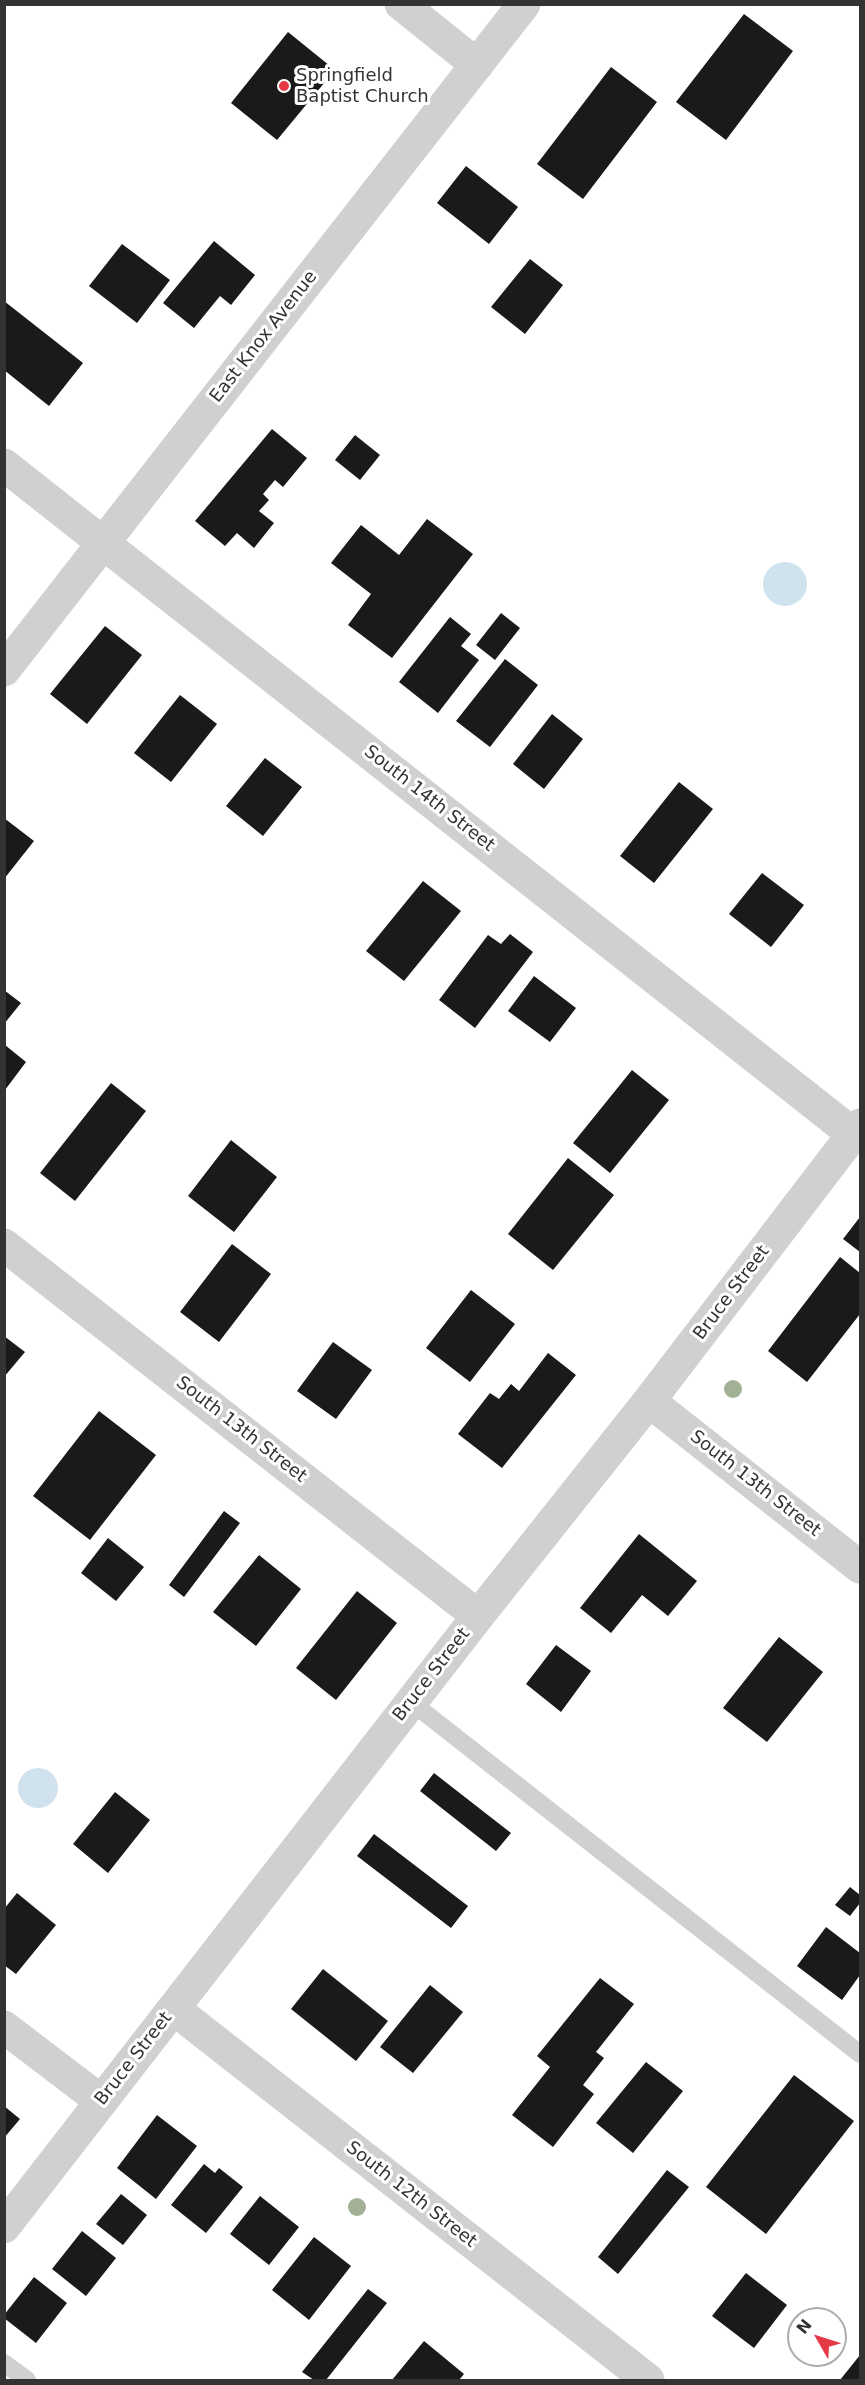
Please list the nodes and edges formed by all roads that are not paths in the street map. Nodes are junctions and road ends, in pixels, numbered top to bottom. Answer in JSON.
{"nodes":[{"id":1,"x":401,"y":4,"type":"edge"},
{"id":2,"x":524,"y":4,"type":"edge"},
{"id":3,"x":477,"y":65,"type":"junction"},
{"id":4,"x":4,"y":465,"type":"edge"},
{"id":5,"x":104,"y":542,"type":"junction"},
{"id":6,"x":4,"y":670,"type":"edge"},
{"id":7,"x":857,"y":1129,"type":"edge"},
{"id":8,"x":4,"y":1245,"type":"edge"},
{"id":9,"x":649,"y":1401,"type":"junction"},
{"id":10,"x":861,"y":1567,"type":"edge"},
{"id":11,"x":478,"y":1616,"type":"junction"},
{"id":12,"x":411,"y":1702,"type":"junction"},
{"id":13,"x":174,"y":2008,"type":"junction"},
{"id":14,"x":4,"y":2027,"type":"edge"},
{"id":15,"x":861,"y":2054,"type":"edge"},
{"id":16,"x":101,"y":2101,"type":"junction"},
{"id":17,"x":4,"y":2227,"type":"edge"},
{"id":18,"x":4,"y":2363,"type":"edge"},
{"id":19,"x":27,"y":2380,"type":"edge"},
{"id":20,"x":648,"y":2380,"type":"edge"}],
"edges":[{"from":1,"to":3,"type":"street"},
{"from":2,"to":3,"type":"street","name":"East Knox Avenue"},
{"from":3,"to":5,"type":"street","name":"East Knox Avenue"},
{"from":4,"to":5,"type":"street","name":"South 14th Street"},
{"from":5,"to":6,"type":"street","name":"East Knox Avenue"},
{"from":5,"to":7,"type":"street","name":"South 14th Street"},
{"from":7,"to":9,"type":"street","name":"Bruce Street"},
{"from":8,"to":11,"type":"street","name":"South 13th Street"},
{"from":9,"to":10,"type":"street","name":"South 13th Street"},
{"from":9,"to":11,"type":"street","name":"Bruce Street"},
{"from":11,"to":12,"type":"street","name":"Bruce Street"},
{"from":12,"to":13,"type":"street","name":"Bruce Street"},
{"from":12,"to":15,"type":"lane"},
{"from":13,"to":16,"type":"street","name":"Bruce Street"},
{"from":13,"to":20,"type":"street","name":"South 12th Street"},
{"from":14,"to":16,"type":"street"},
{"from":16,"to":17,"type":"street","name":"Bruce Street"},
{"from":18,"to":19,"type":"lane"}]}
